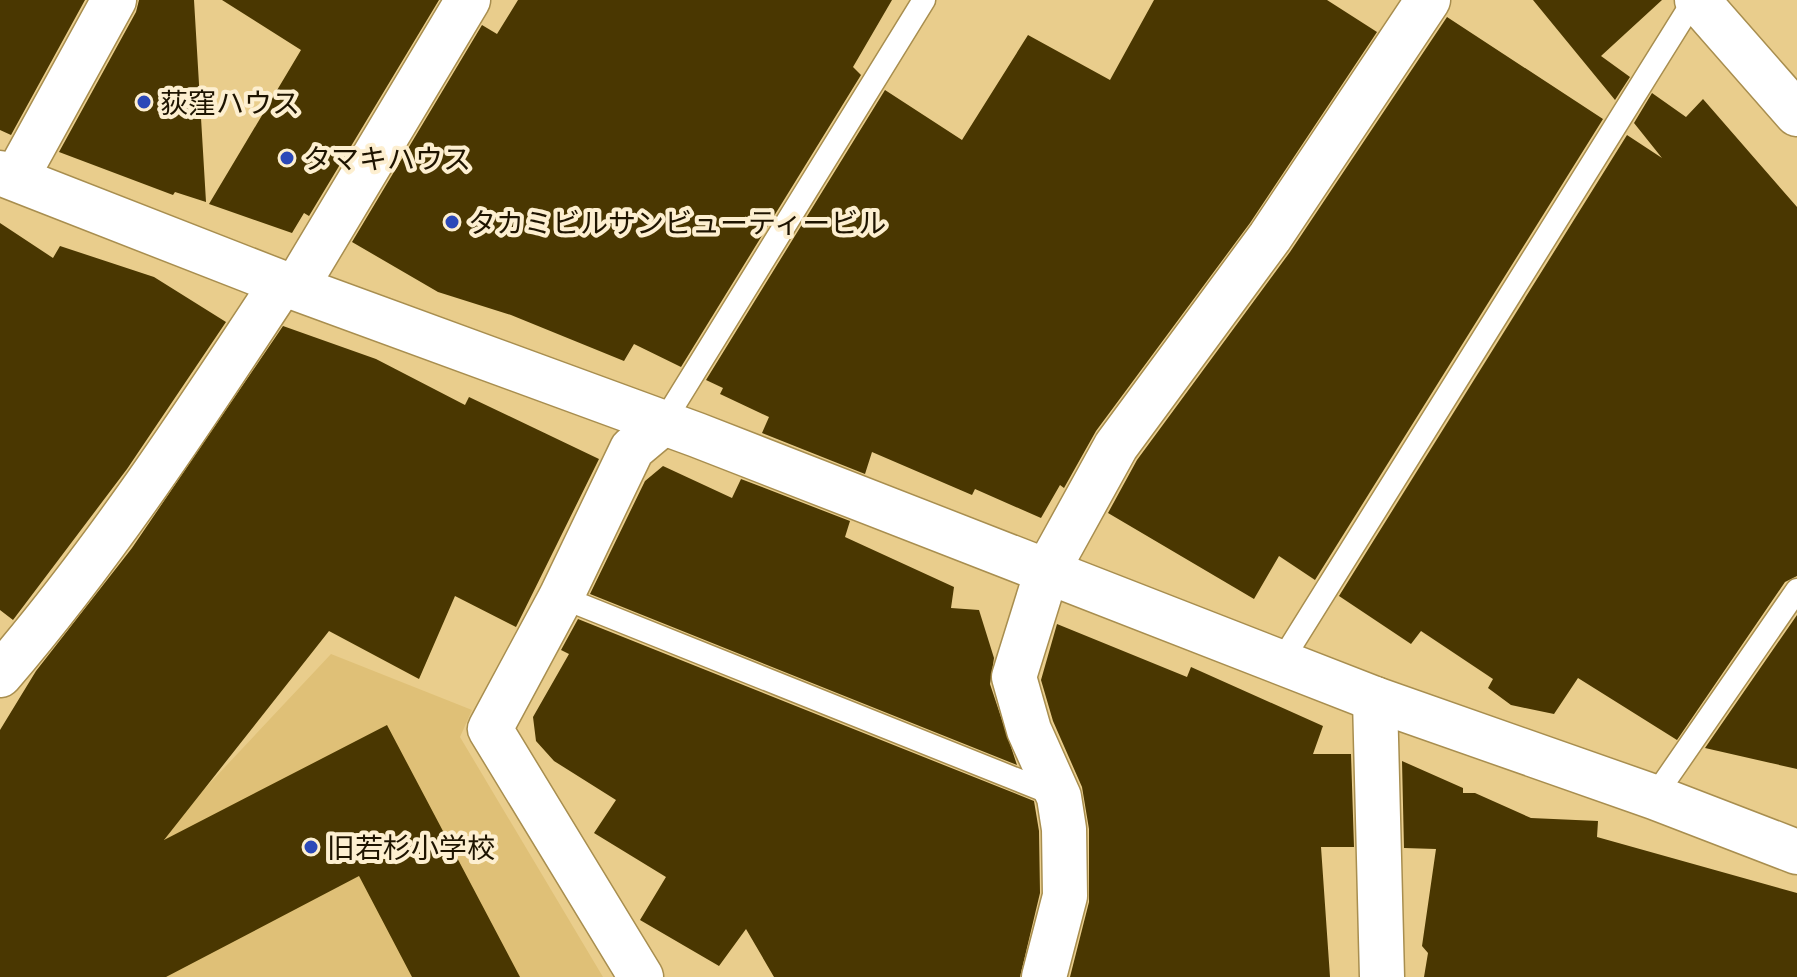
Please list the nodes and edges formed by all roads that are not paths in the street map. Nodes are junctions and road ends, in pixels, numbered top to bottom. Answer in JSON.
{"nodes":[{"id":1,"x":114,"y":0,"type":"edge"},
{"id":2,"x":468,"y":0,"type":"edge"},
{"id":3,"x":924,"y":0,"type":"edge"},
{"id":4,"x":1695,"y":0,"type":"edge"},
{"id":5,"x":1413,"y":4,"type":"edge"},
{"id":6,"x":1797,"y":114,"type":"edge"},
{"id":7,"x":8,"y":176,"type":"edge"},
{"id":8,"x":289,"y":285,"type":"junction"},
{"id":9,"x":663,"y":423,"type":"junction"},
{"id":10,"x":1047,"y":571,"type":"junction"},
{"id":11,"x":1797,"y":590,"type":"edge"},
{"id":12,"x":561,"y":597,"type":"junction"},
{"id":13,"x":1281,"y":662,"type":"junction"},
{"id":14,"x":4,"y":663,"type":"edge"},
{"id":15,"x":1375,"y":699,"type":"junction"},
{"id":16,"x":1059,"y":797,"type":"junction"},
{"id":17,"x":1654,"y":797,"type":"junction"},
{"id":18,"x":1797,"y":852,"type":"edge"},
{"id":19,"x":641,"y":977,"type":"edge"},
{"id":20,"x":1044,"y":977,"type":"edge"},
{"id":21,"x":1382,"y":977,"type":"edge"}],
"edges":[{"from":1,"to":7,"type":"street"},
{"from":2,"to":8,"type":"street"},
{"from":3,"to":9,"type":"lane"},
{"from":4,"to":6,"type":"street"},
{"from":4,"to":13,"type":"lane"},
{"from":5,"to":10,"type":"street"},
{"from":7,"to":8,"type":"street"},
{"from":8,"to":9,"type":"street"},
{"from":8,"to":14,"type":"street"},
{"from":9,"to":10,"type":"street"},
{"from":9,"to":12,"type":"street"},
{"from":10,"to":13,"type":"street"},
{"from":10,"to":16,"type":"street"},
{"from":11,"to":17,"type":"lane"},
{"from":12,"to":16,"type":"lane"},
{"from":12,"to":19,"type":"street"},
{"from":13,"to":15,"type":"street"},
{"from":15,"to":17,"type":"street"},
{"from":15,"to":21,"type":"street"},
{"from":16,"to":20,"type":"street"},
{"from":17,"to":18,"type":"street"}]}
